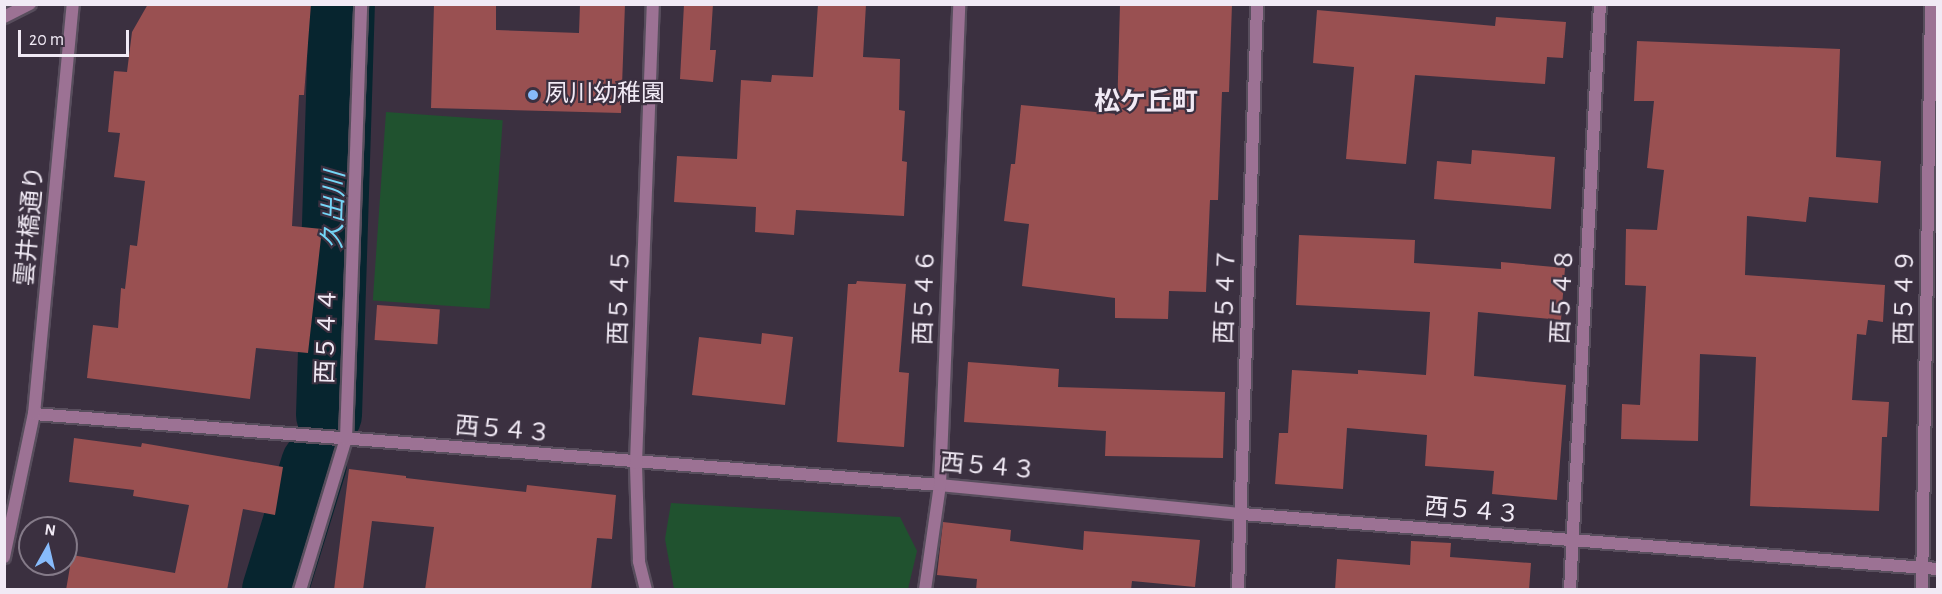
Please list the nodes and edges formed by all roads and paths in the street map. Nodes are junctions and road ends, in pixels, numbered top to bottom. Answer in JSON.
{"nodes":[{"id":1,"x":30,"y":4,"type":"edge"},
{"id":2,"x":73,"y":4,"type":"edge"},
{"id":3,"x":361,"y":4,"type":"edge"},
{"id":4,"x":653,"y":4,"type":"edge"},
{"id":5,"x":959,"y":4,"type":"edge"},
{"id":6,"x":1257,"y":4,"type":"edge"},
{"id":7,"x":1600,"y":4,"type":"edge"},
{"id":8,"x":1931,"y":4,"type":"edge"},
{"id":9,"x":4,"y":17,"type":"edge"},
{"id":10,"x":34,"y":414,"type":"junction"},
{"id":11,"x":346,"y":439,"type":"junction"},
{"id":12,"x":636,"y":463,"type":"junction"},
{"id":13,"x":940,"y":484,"type":"junction"},
{"id":14,"x":1242,"y":514,"type":"junction"},
{"id":15,"x":1572,"y":542,"type":"junction"},
{"id":16,"x":4,"y":557,"type":"edge"},
{"id":17,"x":1923,"y":568,"type":"junction"},
{"id":18,"x":1938,"y":569,"type":"edge"},
{"id":19,"x":300,"y":590,"type":"edge"},
{"id":20,"x":646,"y":590,"type":"edge"},
{"id":21,"x":925,"y":590,"type":"edge"},
{"id":22,"x":1238,"y":590,"type":"edge"},
{"id":23,"x":1569,"y":590,"type":"edge"},
{"id":24,"x":1922,"y":590,"type":"edge"}],
"edges":[{"from":1,"to":9,"type":"street"},
{"from":2,"to":10,"type":"street","name":"雲井橋通り"},
{"from":3,"to":11,"type":"street","name":"西５４４"},
{"from":4,"to":12,"type":"street","name":"西５４５"},
{"from":5,"to":13,"type":"street","name":"西５４６"},
{"from":6,"to":14,"type":"street","name":"西５４７"},
{"from":7,"to":15,"type":"street","name":"西５４８"},
{"from":8,"to":17,"type":"street","name":"西５４９"},
{"from":10,"to":11,"type":"street","name":"西５４３"},
{"from":10,"to":16,"type":"street","name":"雲井橋通り"},
{"from":11,"to":12,"type":"street","name":"西５４３"},
{"from":11,"to":19,"type":"street","name":"西５４４"},
{"from":12,"to":13,"type":"street","name":"西５４３"},
{"from":12,"to":20,"type":"street","name":"西５４５"},
{"from":13,"to":14,"type":"street","name":"西５４３"},
{"from":13,"to":21,"type":"street","name":"西５４６"},
{"from":14,"to":15,"type":"street","name":"西５４３"},
{"from":14,"to":22,"type":"street","name":"西５４７"},
{"from":15,"to":17,"type":"street","name":"西５４３"},
{"from":15,"to":23,"type":"street","name":"西５４８"},
{"from":17,"to":18,"type":"street","name":"西５４３"},
{"from":17,"to":24,"type":"street","name":"西５４９"}]}
